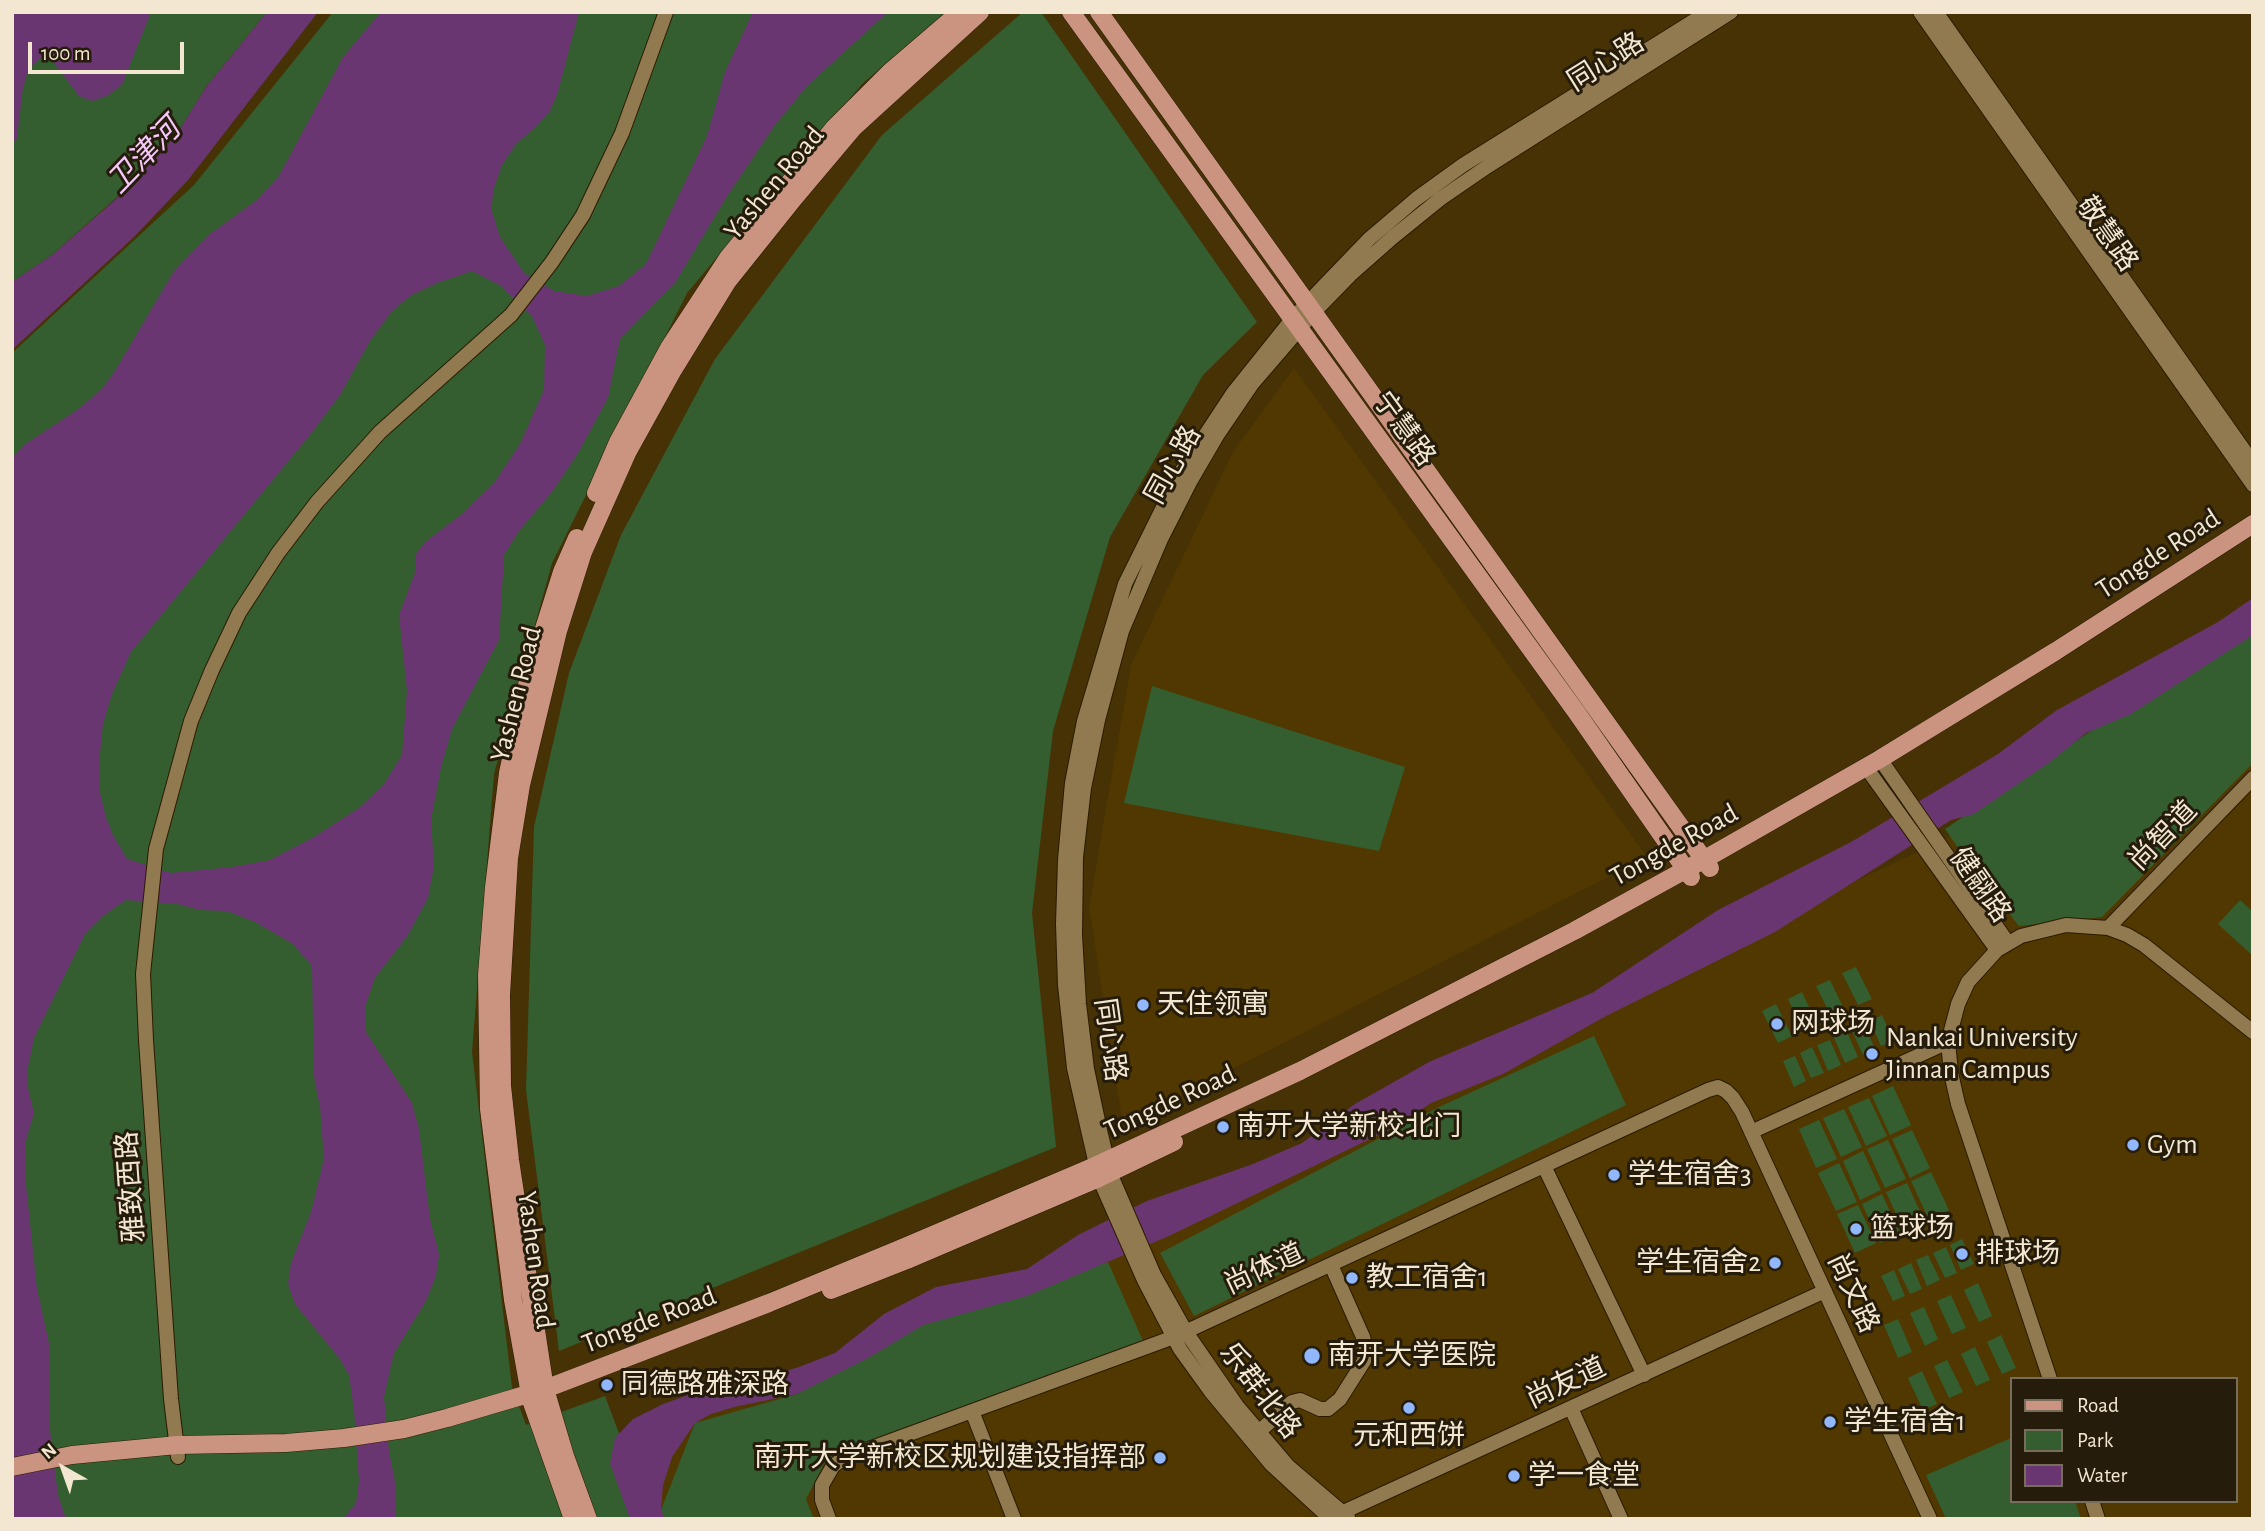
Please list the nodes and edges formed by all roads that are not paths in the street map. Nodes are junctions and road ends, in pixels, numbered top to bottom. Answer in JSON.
{"nodes":[{"id":1,"x":666,"y":12,"type":"edge"},
{"id":2,"x":960,"y":12,"type":"edge"},
{"id":3,"x":980,"y":12,"type":"edge"},
{"id":4,"x":1071,"y":12,"type":"edge"},
{"id":5,"x":1099,"y":12,"type":"edge"},
{"id":6,"x":1709,"y":12,"type":"edge"},
{"id":7,"x":1731,"y":12,"type":"edge"},
{"id":8,"x":1920,"y":12,"type":"edge"},
{"id":9,"x":1936,"y":12,"type":"edge"},
{"id":10,"x":1310,"y":307,"type":"junction"},
{"id":11,"x":1296,"y":323,"type":"junction"},
{"id":12,"x":2253,"y":463,"type":"edge"},
{"id":13,"x":2253,"y":485,"type":"edge"},
{"id":14,"x":2253,"y":524,"type":"edge"},
{"id":15,"x":2253,"y":536,"type":"edge"},
{"id":16,"x":1876,"y":767,"type":"junction"},
{"id":17,"x":2253,"y":778,"type":"edge"},
{"id":18,"x":1708,"y":864,"type":"junction"},
{"id":19,"x":1689,"y":874,"type":"junction"},
{"id":20,"x":2108,"y":928,"type":"junction"},
{"id":21,"x":2003,"y":947,"type":"junction"},
{"id":22,"x":2253,"y":1032,"type":"edge"},
{"id":23,"x":1948,"y":1042,"type":"junction"},
{"id":24,"x":1726,"y":1090,"type":"joint"},
{"id":25,"x":1751,"y":1132,"type":"junction"},
{"id":26,"x":1544,"y":1166,"type":"junction"},
{"id":27,"x":1103,"y":1169,"type":"junction"},
{"id":28,"x":1331,"y":1265,"type":"junction"},
{"id":29,"x":1825,"y":1291,"type":"junction"},
{"id":30,"x":1180,"y":1335,"type":"junction"},
{"id":31,"x":1644,"y":1375,"type":"junction"},
{"id":32,"x":2049,"y":1377,"type":"edge"},
{"id":33,"x":537,"y":1398,"type":"junction"},
{"id":34,"x":508,"y":1406,"type":"junction"},
{"id":35,"x":1571,"y":1408,"type":"junction"},
{"id":36,"x":972,"y":1411,"type":"junction"},
{"id":37,"x":548,"y":1428,"type":"junction"},
{"id":38,"x":1254,"y":1436,"type":"junction"},
{"id":39,"x":178,"y":1451,"type":"junction"},
{"id":40,"x":73,"y":1461,"type":"junction"},
{"id":41,"x":12,"y":1466,"type":"edge"},
{"id":42,"x":12,"y":1478,"type":"edge"},
{"id":43,"x":1336,"y":1517,"type":"edge"},
{"id":44,"x":573,"y":1519,"type":"edge"},
{"id":45,"x":588,"y":1519,"type":"edge"},
{"id":46,"x":829,"y":1519,"type":"edge"},
{"id":47,"x":1014,"y":1519,"type":"edge"},
{"id":48,"x":1621,"y":1519,"type":"edge"},
{"id":49,"x":1930,"y":1519,"type":"edge"}],
"edges":[{"from":1,"to":39,"type":"street","name":"雅致西路"},
{"from":2,"to":33,"type":"main road","name":"Yashen Road"},
{"from":3,"to":33,"type":"main road","name":"Yashen Road"},
{"from":4,"to":11,"type":"main road","name":"宁慧路"},
{"from":5,"to":10,"type":"main road","name":"宁慧路"},
{"from":6,"to":10,"type":"street","name":"同心路"},
{"from":7,"to":10,"type":"street","name":"同心路"},
{"from":8,"to":13,"type":"street","name":"敬慧路"},
{"from":9,"to":12,"type":"street","name":"敬慧路"},
{"from":10,"to":11,"type":"street","name":"同心路"},
{"from":10,"to":18,"type":"main road","name":"宁慧路"},
{"from":11,"to":19,"type":"main road","name":"宁慧路"},
{"from":11,"to":27,"type":"street","name":"同心路"},
{"from":14,"to":16,"type":"main road","name":"Tongde Road"},
{"from":15,"to":16,"type":"main road","name":"Tongde Road"},
{"from":16,"to":18,"type":"main road","name":"Tongde Road"},
{"from":16,"to":21,"type":"street","name":"健翮路"},
{"from":17,"to":20,"type":"street","name":"尚智道"},
{"from":18,"to":19,"type":"main road","name":"Tongde Road"},
{"from":19,"to":27,"type":"main road","name":"Tongde Road"},
{"from":20,"to":21,"type":"street"},
{"from":20,"to":22,"type":"street"},
{"from":21,"to":23,"type":"street"},
{"from":23,"to":25,"type":"street"},
{"from":23,"to":32,"type":"street"},
{"from":24,"to":25,"type":"street","name":"尚文路"},
{"from":24,"to":26,"type":"street","name":"尚体道"},
{"from":25,"to":29,"type":"street","name":"尚文路"},
{"from":26,"to":28,"type":"street","name":"尚体道"},
{"from":26,"to":31,"type":"street"},
{"from":27,"to":30,"type":"street","name":"乐群北路"},
{"from":27,"to":33,"type":"main road","name":"Tongde Road"},
{"from":28,"to":30,"type":"street","name":"尚体道"},
{"from":28,"to":38,"type":"street"},
{"from":29,"to":31,"type":"street","name":"尚友道"},
{"from":29,"to":49,"type":"street","name":"尚文路"},
{"from":30,"to":36,"type":"street","name":"尚体道"},
{"from":30,"to":38,"type":"street","name":"乐群北路"},
{"from":31,"to":35,"type":"street","name":"尚友道"},
{"from":33,"to":34,"type":"main road","name":"Tongde Road"},
{"from":33,"to":37,"type":"main road"},
{"from":34,"to":37,"type":"main road"},
{"from":34,"to":39,"type":"main road","name":"Tongde Road"},
{"from":35,"to":43,"type":"street","name":"尚友道"},
{"from":35,"to":48,"type":"street"},
{"from":36,"to":46,"type":"street","name":"尚体道"},
{"from":36,"to":47,"type":"street"},
{"from":37,"to":44,"type":"main road"},
{"from":37,"to":45,"type":"main road"},
{"from":38,"to":43,"type":"street","name":"乐群北路"},
{"from":39,"to":40,"type":"main road","name":"Tongde Road"},
{"from":40,"to":41,"type":"main road","name":"Tongde Road"},
{"from":40,"to":42,"type":"main road","name":"Tongde Road"}]}
